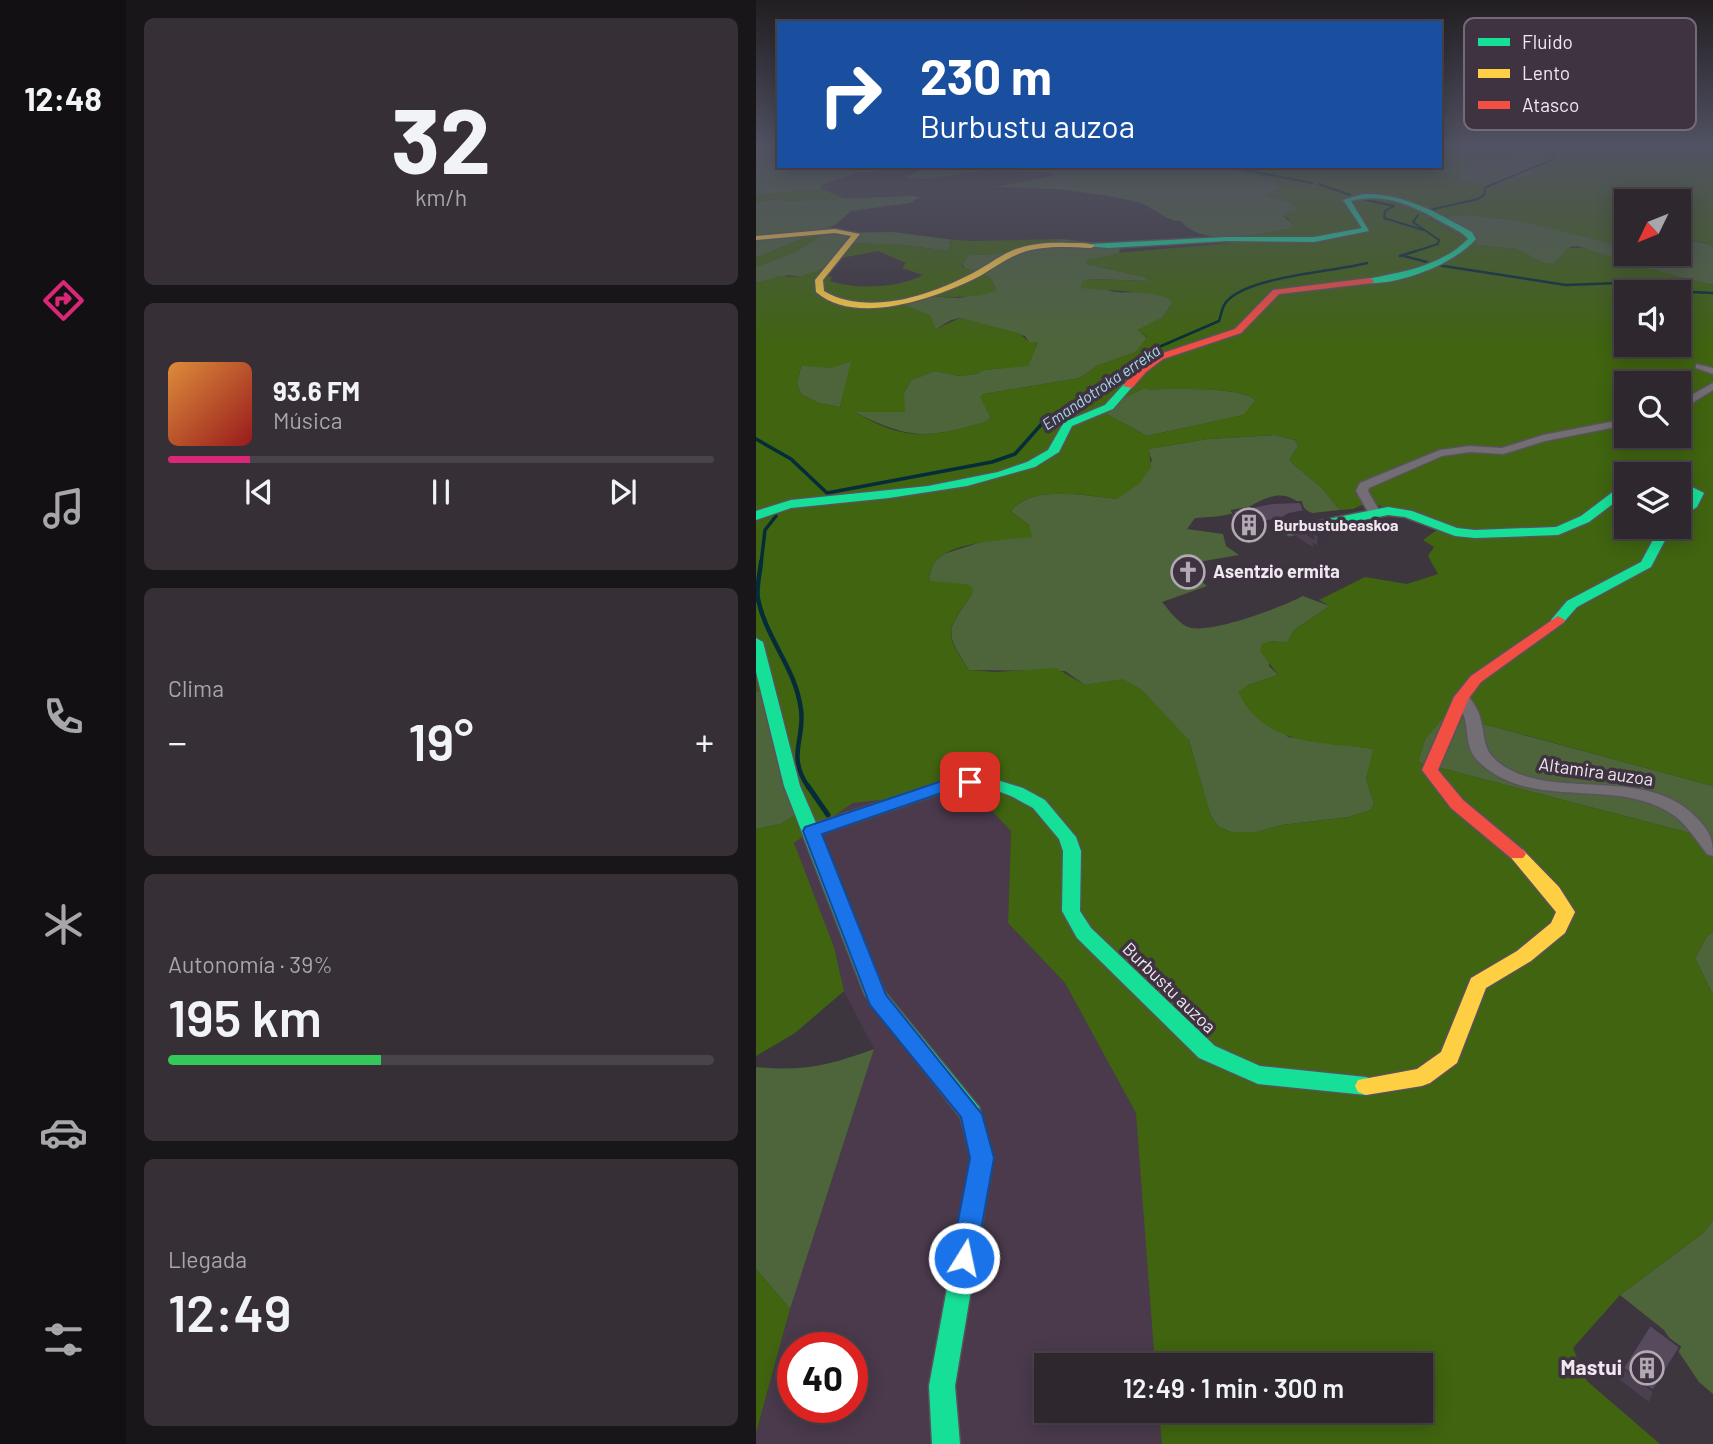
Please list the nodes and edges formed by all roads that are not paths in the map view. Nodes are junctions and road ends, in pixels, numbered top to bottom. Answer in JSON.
{"nodes":[{"id":1,"x":1356,"y":213,"type":"edge"},
{"id":2,"x":1428,"y":213,"type":"edge"},
{"id":3,"x":756,"y":239,"type":"edge"},
{"id":4,"x":1699,"y":366,"type":"dead end"},
{"id":5,"x":1713,"y":371,"type":"edge"},
{"id":6,"x":1713,"y":386,"type":"edge"},
{"id":7,"x":1691,"y":399,"type":"edge"},
{"id":8,"x":1614,"y":424,"type":"edge"},
{"id":9,"x":1691,"y":490,"type":"edge"},
{"id":10,"x":1614,"y":497,"type":"edge"},
{"id":11,"x":1691,"y":507,"type":"edge"},
{"id":12,"x":1374,"y":512,"type":"junction"},
{"id":13,"x":756,"y":516,"type":"edge"},
{"id":14,"x":1289,"y":531,"type":"dead end"},
{"id":15,"x":1660,"y":539,"type":"edge"},
{"id":16,"x":756,"y":642,"type":"edge"},
{"id":17,"x":1462,"y":697,"type":"junction"},
{"id":18,"x":811,"y":831,"type":"junction"},
{"id":19,"x":1713,"y":850,"type":"edge"},
{"id":20,"x":946,"y":1444,"type":"edge"}],
"edges":[{"from":1,"to":3,"type":"street"},
{"from":2,"to":13,"type":"street"},
{"from":4,"to":5,"type":"street"},
{"from":6,"to":7,"type":"street"},
{"from":8,"to":12,"type":"street"},
{"from":9,"to":11,"type":"street"},
{"from":10,"to":12,"type":"street"},
{"from":12,"to":14,"type":"street"},
{"from":15,"to":17,"type":"street","name":"Burbustu auzoa"},
{"from":16,"to":18,"type":"street"},
{"from":17,"to":18,"type":"street","name":"Burbustu auzoa"},
{"from":17,"to":19,"type":"street","name":"Altamira auzoa"},
{"from":18,"to":20,"type":"street"}]}
